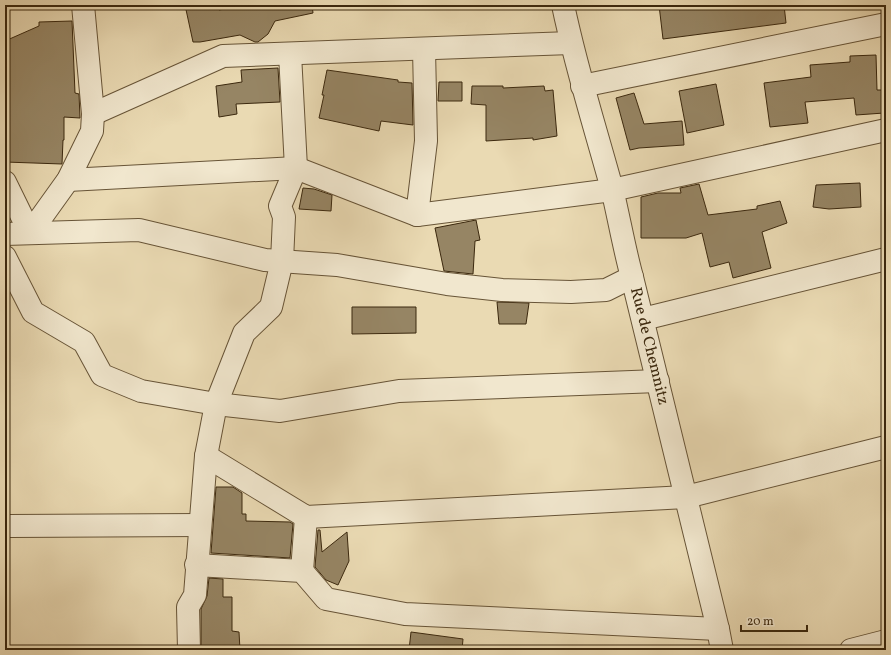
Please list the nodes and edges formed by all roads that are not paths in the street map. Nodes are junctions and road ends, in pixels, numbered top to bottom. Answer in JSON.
{"nodes":[{"id":1,"x":83,"y":5,"type":"edge"},
{"id":2,"x":563,"y":5,"type":"edge"},
{"id":3,"x":886,"y":24,"type":"edge"},
{"id":4,"x":571,"y":43,"type":"junction"},
{"id":5,"x":424,"y":49,"type":"junction"},
{"id":6,"x":290,"y":54,"type":"junction"},
{"id":7,"x":582,"y":86,"type":"junction"},
{"id":8,"x":93,"y":114,"type":"junction"},
{"id":9,"x":886,"y":130,"type":"edge"},
{"id":10,"x":296,"y":168,"type":"junction"},
{"id":11,"x":68,"y":180,"type":"junction"},
{"id":12,"x":5,"y":182,"type":"edge"},
{"id":13,"x":612,"y":190,"type":"junction"},
{"id":14,"x":417,"y":214,"type":"junction"},
{"id":15,"x":5,"y":234,"type":"edge"},
{"id":16,"x":30,"y":234,"type":"junction"},
{"id":17,"x":5,"y":257,"type":"edge"},
{"id":18,"x":886,"y":259,"type":"edge"},
{"id":19,"x":282,"y":261,"type":"junction"},
{"id":20,"x":632,"y":277,"type":"junction"},
{"id":21,"x":643,"y":319,"type":"junction"},
{"id":22,"x":658,"y":381,"type":"junction"},
{"id":23,"x":216,"y":404,"type":"junction"},
{"id":24,"x":886,"y":447,"type":"edge"},
{"id":25,"x":206,"y":456,"type":"junction"},
{"id":26,"x":686,"y":497,"type":"junction"},
{"id":27,"x":306,"y":517,"type":"junction"},
{"id":28,"x":200,"y":525,"type":"junction"},
{"id":29,"x":9,"y":526,"type":"dead end"},
{"id":30,"x":196,"y":566,"type":"junction"},
{"id":31,"x":302,"y":571,"type":"junction"},
{"id":32,"x":718,"y":629,"type":"junction"},
{"id":33,"x":886,"y":641,"type":"edge"},
{"id":34,"x":190,"y":650,"type":"edge"},
{"id":35,"x":722,"y":650,"type":"edge"},
{"id":36,"x":852,"y":650,"type":"edge"}],
"edges":[{"from":1,"to":8,"type":"street"},
{"from":2,"to":4,"type":"street","name":"Rue de Chemnitz"},
{"from":3,"to":7,"type":"street"},
{"from":4,"to":5,"type":"street"},
{"from":4,"to":7,"type":"street","name":"Rue de Chemnitz"},
{"from":5,"to":6,"type":"street"},
{"from":5,"to":14,"type":"street"},
{"from":6,"to":8,"type":"street"},
{"from":6,"to":10,"type":"street"},
{"from":7,"to":13,"type":"street","name":"Rue de Chemnitz"},
{"from":8,"to":11,"type":"street"},
{"from":9,"to":13,"type":"street"},
{"from":10,"to":11,"type":"street"},
{"from":10,"to":14,"type":"street"},
{"from":10,"to":19,"type":"street"},
{"from":11,"to":16,"type":"street"},
{"from":12,"to":16,"type":"street"},
{"from":13,"to":14,"type":"street"},
{"from":13,"to":20,"type":"street","name":"Rue de Chemnitz"},
{"from":15,"to":16,"type":"street"},
{"from":16,"to":19,"type":"street"},
{"from":17,"to":23,"type":"street"},
{"from":18,"to":21,"type":"street"},
{"from":19,"to":20,"type":"street"},
{"from":19,"to":23,"type":"street"},
{"from":20,"to":21,"type":"street","name":"Rue de Chemnitz"},
{"from":21,"to":22,"type":"street","name":"Rue de Chemnitz"},
{"from":22,"to":23,"type":"street"},
{"from":22,"to":26,"type":"street","name":"Rue de Chemnitz"},
{"from":23,"to":25,"type":"street"},
{"from":24,"to":26,"type":"street"},
{"from":25,"to":27,"type":"street"},
{"from":25,"to":28,"type":"street"},
{"from":26,"to":27,"type":"street"},
{"from":26,"to":32,"type":"street","name":"Rue de Chemnitz"},
{"from":27,"to":31,"type":"street"},
{"from":28,"to":29,"type":"street"},
{"from":28,"to":30,"type":"street"},
{"from":30,"to":31,"type":"street"},
{"from":30,"to":34,"type":"street"},
{"from":31,"to":32,"type":"street"},
{"from":32,"to":35,"type":"street","name":"Rue de Chemnitz"},
{"from":33,"to":36,"type":"street"}]}
